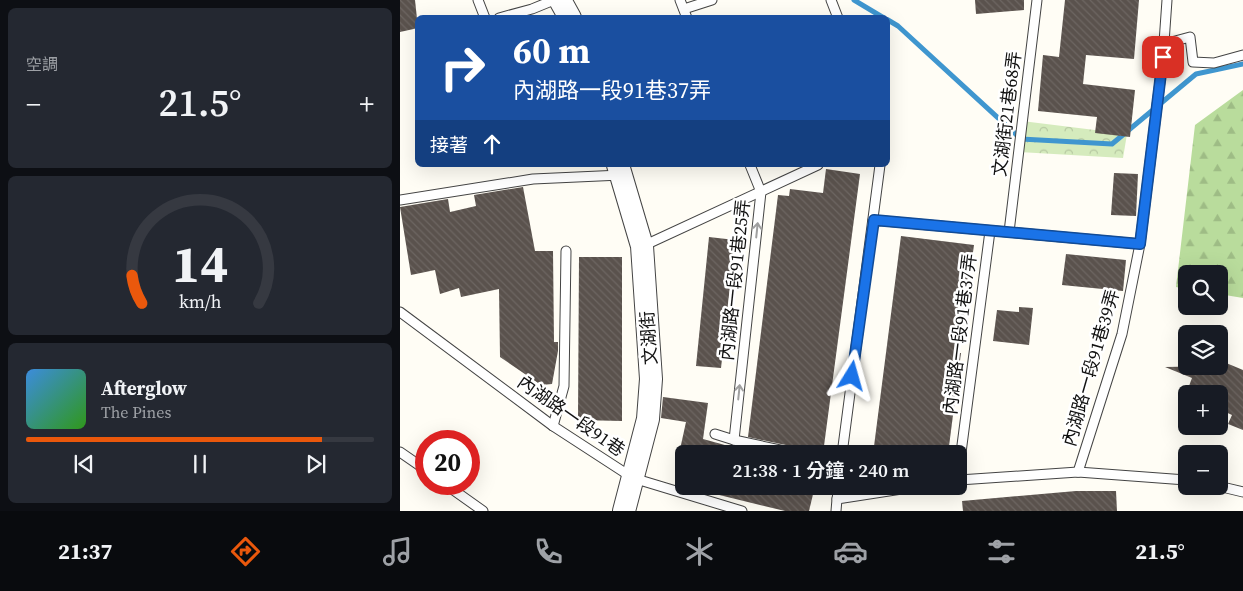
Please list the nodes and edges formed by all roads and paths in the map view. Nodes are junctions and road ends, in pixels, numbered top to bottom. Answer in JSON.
{"nodes":[{"id":1,"x":478,"y":0,"type":"edge"},
{"id":2,"x":554,"y":0,"type":"edge"},
{"id":3,"x":560,"y":0,"type":"edge"},
{"id":4,"x":680,"y":0,"type":"edge"},
{"id":5,"x":712,"y":0,"type":"edge"},
{"id":6,"x":831,"y":0,"type":"edge"},
{"id":7,"x":1037,"y":0,"type":"edge"},
{"id":8,"x":1167,"y":0,"type":"edge"},
{"id":9,"x":686,"y":13,"type":"edge"},
{"id":10,"x":484,"y":15,"type":"edge"},
{"id":11,"x":510,"y":15,"type":"edge"},
{"id":12,"x":568,"y":15,"type":"edge"},
{"id":13,"x":837,"y":15,"type":"edge"},
{"id":14,"x":1164,"y":44,"type":"junction"},
{"id":15,"x":1243,"y":55,"type":"edge"},
{"id":16,"x":751,"y":167,"type":"edge"},
{"id":17,"x":880,"y":167,"type":"edge"},
{"id":18,"x":800,"y":169,"type":"edge"},
{"id":19,"x":620,"y":170,"type":"edge"},
{"id":20,"x":761,"y":192,"type":"junction"},
{"id":21,"x":400,"y":200,"type":"edge"},
{"id":22,"x":874,"y":220,"type":"junction"},
{"id":23,"x":990,"y":231,"type":"junction"},
{"id":24,"x":1009,"y":232,"type":"junction"},
{"id":25,"x":1140,"y":244,"type":"junction"},
{"id":26,"x":642,"y":246,"type":"junction"},
{"id":27,"x":566,"y":251,"type":"dead end"},
{"id":28,"x":400,"y":312,"type":"edge"},
{"id":29,"x":553,"y":426,"type":"junction"},
{"id":30,"x":716,"y":434,"type":"dead end"},
{"id":31,"x":734,"y":440,"type":"junction"},
{"id":32,"x":757,"y":445,"type":"edge"},
{"id":33,"x":843,"y":445,"type":"edge"},
{"id":34,"x":962,"y":445,"type":"edge"},
{"id":35,"x":400,"y":452,"type":"edge"},
{"id":36,"x":415,"y":462,"type":"edge"},
{"id":37,"x":1078,"y":472,"type":"junction"},
{"id":38,"x":633,"y":478,"type":"junction"},
{"id":39,"x":967,"y":479,"type":"edge"},
{"id":40,"x":1178,"y":479,"type":"edge"},
{"id":41,"x":1228,"y":488,"type":"edge"},
{"id":42,"x":1243,"y":492,"type":"edge"},
{"id":43,"x":461,"y":495,"type":"edge"},
{"id":44,"x":837,"y":495,"type":"edge"},
{"id":45,"x":867,"y":495,"type":"edge"},
{"id":46,"x":837,"y":500,"type":"junction"},
{"id":47,"x":720,"y":508,"type":"edge"},
{"id":48,"x":484,"y":511,"type":"edge"},
{"id":49,"x":624,"y":511,"type":"edge"},
{"id":50,"x":742,"y":511,"type":"edge"},
{"id":51,"x":836,"y":511,"type":"edge"}],
"edges":[{"from":1,"to":10,"type":"lane"},
{"from":2,"to":11,"type":"lane"},
{"from":3,"to":12,"type":"street"},
{"from":4,"to":9,"type":"lane"},
{"from":5,"to":9,"type":"lane"},
{"from":6,"to":13,"type":"lane"},
{"from":7,"to":24,"type":"lane","name":"文湖街21巷68弄"},
{"from":8,"to":14,"type":"lane"},
{"from":14,"to":15,"type":"lane"},
{"from":14,"to":25,"type":"lane"},
{"from":16,"to":20,"type":"lane"},
{"from":17,"to":22,"type":"lane"},
{"from":18,"to":20,"type":"lane"},
{"from":19,"to":21,"type":"lane"},
{"from":19,"to":26,"type":"street","name":"文湖街"},
{"from":20,"to":26,"type":"lane","name":"內湖路一段91巷25弄"},
{"from":31,"to":20,"type":"lane","name":"內湖路一段91巷25弄","one_way":true},
{"from":22,"to":23,"type":"lane","name":"內湖路一段91巷37弄"},
{"from":22,"to":33,"type":"lane"},
{"from":23,"to":24,"type":"lane"},
{"from":23,"to":34,"type":"lane","name":"內湖路一段91巷37弄"},
{"from":24,"to":25,"type":"lane"},
{"from":25,"to":37,"type":"lane","name":"內湖路一段91巷39弄"},
{"from":26,"to":38,"type":"street","name":"文湖街"},
{"from":27,"to":29,"type":"lane"},
{"from":28,"to":29,"type":"lane","name":"內湖路一段91巷"},
{"from":29,"to":38,"type":"lane","name":"內湖路一段91巷"},
{"from":30,"to":31,"type":"lane"},
{"from":31,"to":32,"type":"lane"},
{"from":35,"to":36,"type":"lane"},
{"from":37,"to":39,"type":"lane"},
{"from":37,"to":40,"type":"lane"},
{"from":38,"to":47,"type":"lane","name":"內湖路一段91巷"},
{"from":38,"to":49,"type":"street","name":"文湖街"},
{"from":41,"to":42,"type":"lane"},
{"from":43,"to":48,"type":"lane"},
{"from":44,"to":46,"type":"lane"},
{"from":45,"to":46,"type":"lane"},
{"from":46,"to":51,"type":"lane"},
{"from":47,"to":50,"type":"lane","name":"內湖路一段91巷"}]}
